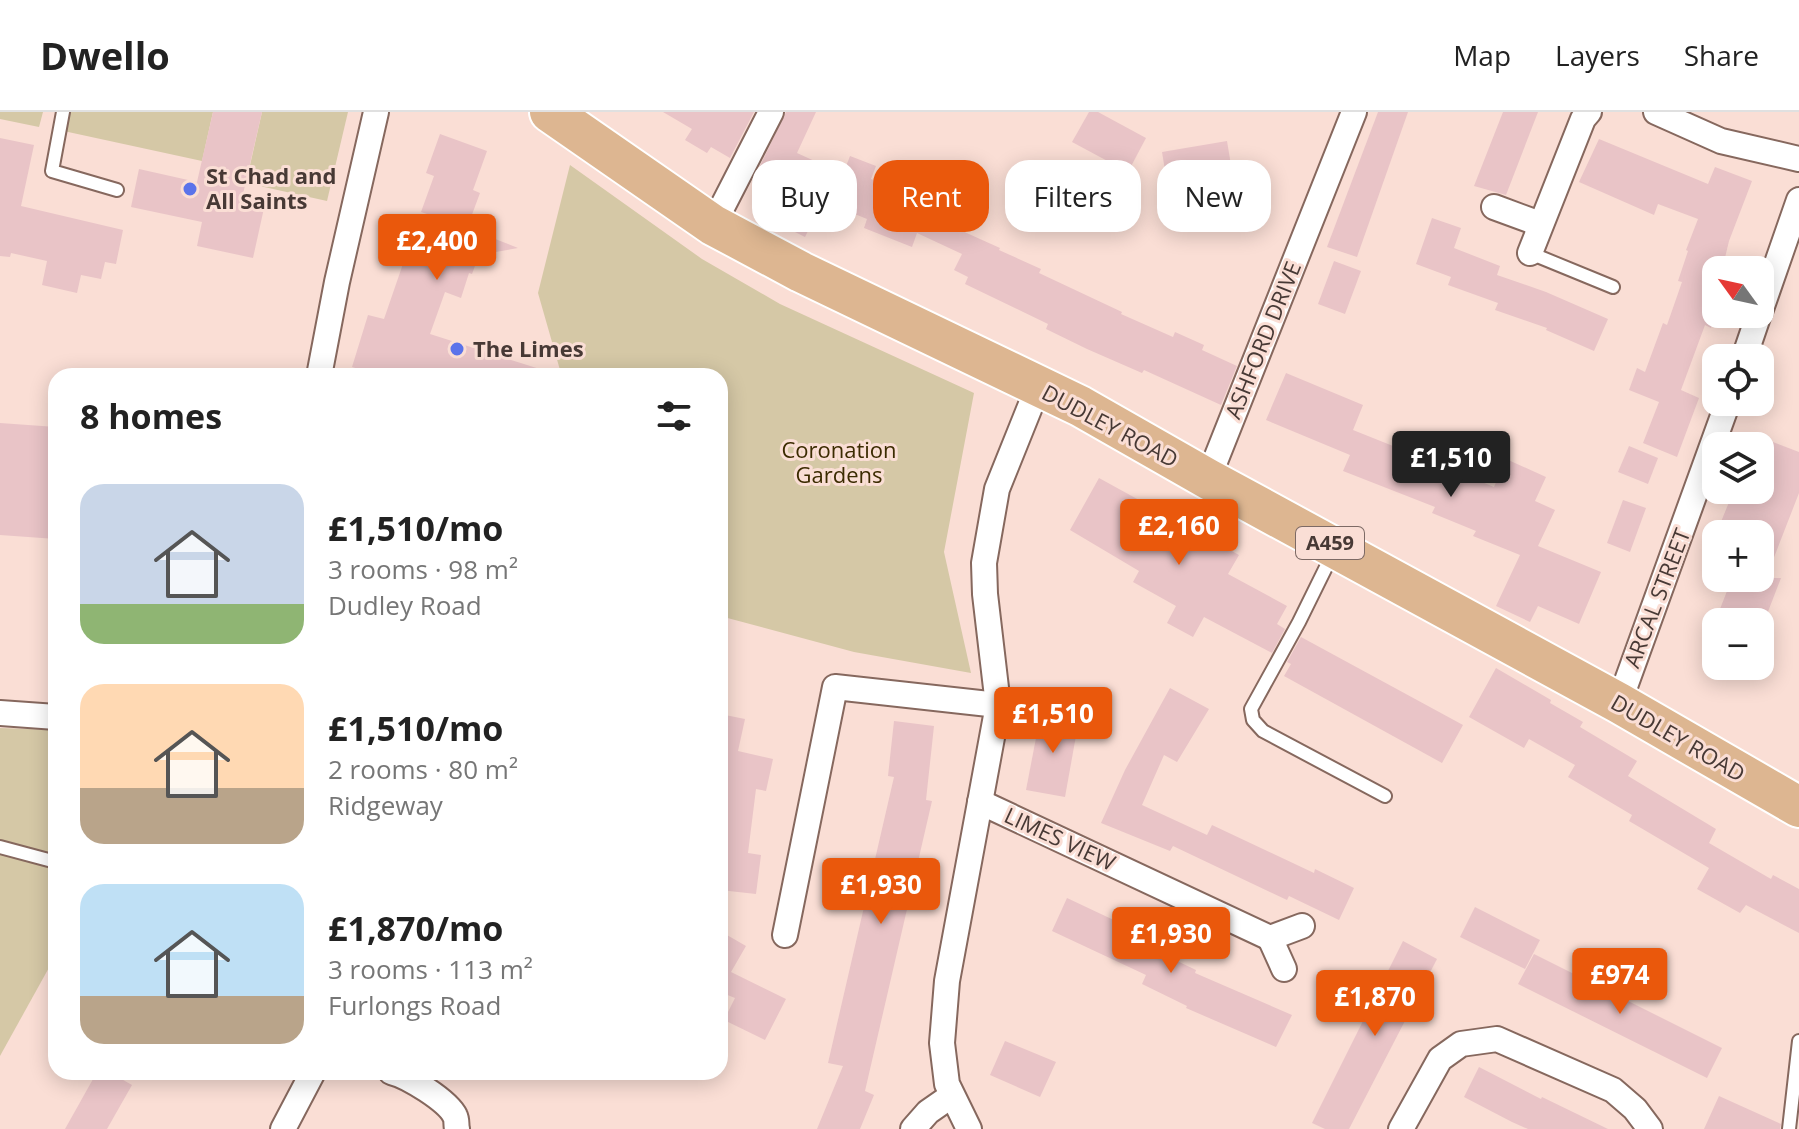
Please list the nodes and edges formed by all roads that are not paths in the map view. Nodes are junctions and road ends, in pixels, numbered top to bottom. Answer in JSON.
{"nodes":[{"id":1,"x":63,"y":112,"type":"edge"},
{"id":2,"x":376,"y":112,"type":"edge"},
{"id":3,"x":550,"y":112,"type":"edge"},
{"id":4,"x":771,"y":112,"type":"edge"},
{"id":5,"x":1354,"y":112,"type":"edge"},
{"id":6,"x":1589,"y":112,"type":"edge"},
{"id":7,"x":1656,"y":112,"type":"edge"},
{"id":8,"x":1799,"y":159,"type":"edge"},
{"id":9,"x":117,"y":190,"type":"dead end"},
{"id":10,"x":1799,"y":200,"type":"edge"},
{"id":11,"x":1494,"y":207,"type":"dead end"},
{"id":12,"x":1540,"y":224,"type":"junction"},
{"id":13,"x":713,"y":225,"type":"junction"},
{"id":14,"x":1530,"y":253,"type":"joint"},
{"id":15,"x":1774,"y":272,"type":"edge"},
{"id":16,"x":1613,"y":287,"type":"dead end"},
{"id":17,"x":321,"y":368,"type":"edge"},
{"id":18,"x":1038,"y":387,"type":"junction"},
{"id":19,"x":1723,"y":416,"type":"edge"},
{"id":20,"x":1208,"y":479,"type":"junction"},
{"id":21,"x":1336,"y":547,"type":"junction"},
{"id":22,"x":1619,"y":703,"type":"junction"},
{"id":23,"x":998,"y":705,"type":"junction"},
{"id":24,"x":0,"y":713,"type":"edge"},
{"id":25,"x":48,"y":716,"type":"edge"},
{"id":26,"x":1385,"y":796,"type":"dead end"},
{"id":27,"x":980,"y":802,"type":"junction"},
{"id":28,"x":1799,"y":807,"type":"edge"},
{"id":29,"x":0,"y":847,"type":"edge"},
{"id":30,"x":48,"y":860,"type":"edge"},
{"id":31,"x":1302,"y":926,"type":"dead end"},
{"id":32,"x":785,"y":935,"type":"dead end"},
{"id":33,"x":1270,"y":938,"type":"junction"},
{"id":34,"x":1284,"y":969,"type":"dead end"},
{"id":35,"x":1799,"y":1041,"type":"edge"},
{"id":36,"x":309,"y":1080,"type":"edge"},
{"id":37,"x":411,"y":1080,"type":"edge"},
{"id":38,"x":951,"y":1096,"type":"junction"},
{"id":39,"x":283,"y":1129,"type":"edge"},
{"id":40,"x":457,"y":1129,"type":"edge"},
{"id":41,"x":913,"y":1129,"type":"edge"},
{"id":42,"x":969,"y":1129,"type":"edge"},
{"id":43,"x":1401,"y":1129,"type":"edge"},
{"id":44,"x":1650,"y":1129,"type":"edge"},
{"id":45,"x":1789,"y":1129,"type":"edge"}],
"edges":[{"from":1,"to":9,"type":"lane"},
{"from":2,"to":17,"type":"street"},
{"from":3,"to":13,"type":"main road","name":"DUDLEY ROAD","number":"A459"},
{"from":4,"to":13,"type":"street"},
{"from":5,"to":20,"type":"street","name":"ASHFORD DRIVE"},
{"from":6,"to":12,"type":"street"},
{"from":7,"to":8,"type":"street"},
{"from":10,"to":15,"type":"street"},
{"from":11,"to":12,"type":"street"},
{"from":12,"to":14,"type":"street"},
{"from":13,"to":18,"type":"main road","name":"DUDLEY ROAD","number":"A459"},
{"from":14,"to":16,"type":"lane"},
{"from":18,"to":20,"type":"main road","name":"DUDLEY ROAD","number":"A459"},
{"from":18,"to":23,"type":"street"},
{"from":19,"to":22,"type":"street","name":"ARCAL STREET"},
{"from":20,"to":21,"type":"main road","name":"DUDLEY ROAD","number":"A459"},
{"from":21,"to":22,"type":"main road","name":"DUDLEY ROAD","number":"A459"},
{"from":21,"to":26,"type":"lane"},
{"from":22,"to":28,"type":"main road","name":"DUDLEY ROAD","number":"A459"},
{"from":23,"to":27,"type":"street"},
{"from":23,"to":32,"type":"street"},
{"from":24,"to":25,"type":"street"},
{"from":27,"to":33,"type":"street","name":"LIMES VIEW"},
{"from":27,"to":38,"type":"street"},
{"from":29,"to":30,"type":"lane"},
{"from":31,"to":33,"type":"street"},
{"from":33,"to":34,"type":"street"},
{"from":35,"to":45,"type":"lane"},
{"from":36,"to":39,"type":"street"},
{"from":37,"to":40,"type":"street"},
{"from":38,"to":41,"type":"street"},
{"from":38,"to":42,"type":"street"},
{"from":43,"to":44,"type":"street"}]}
